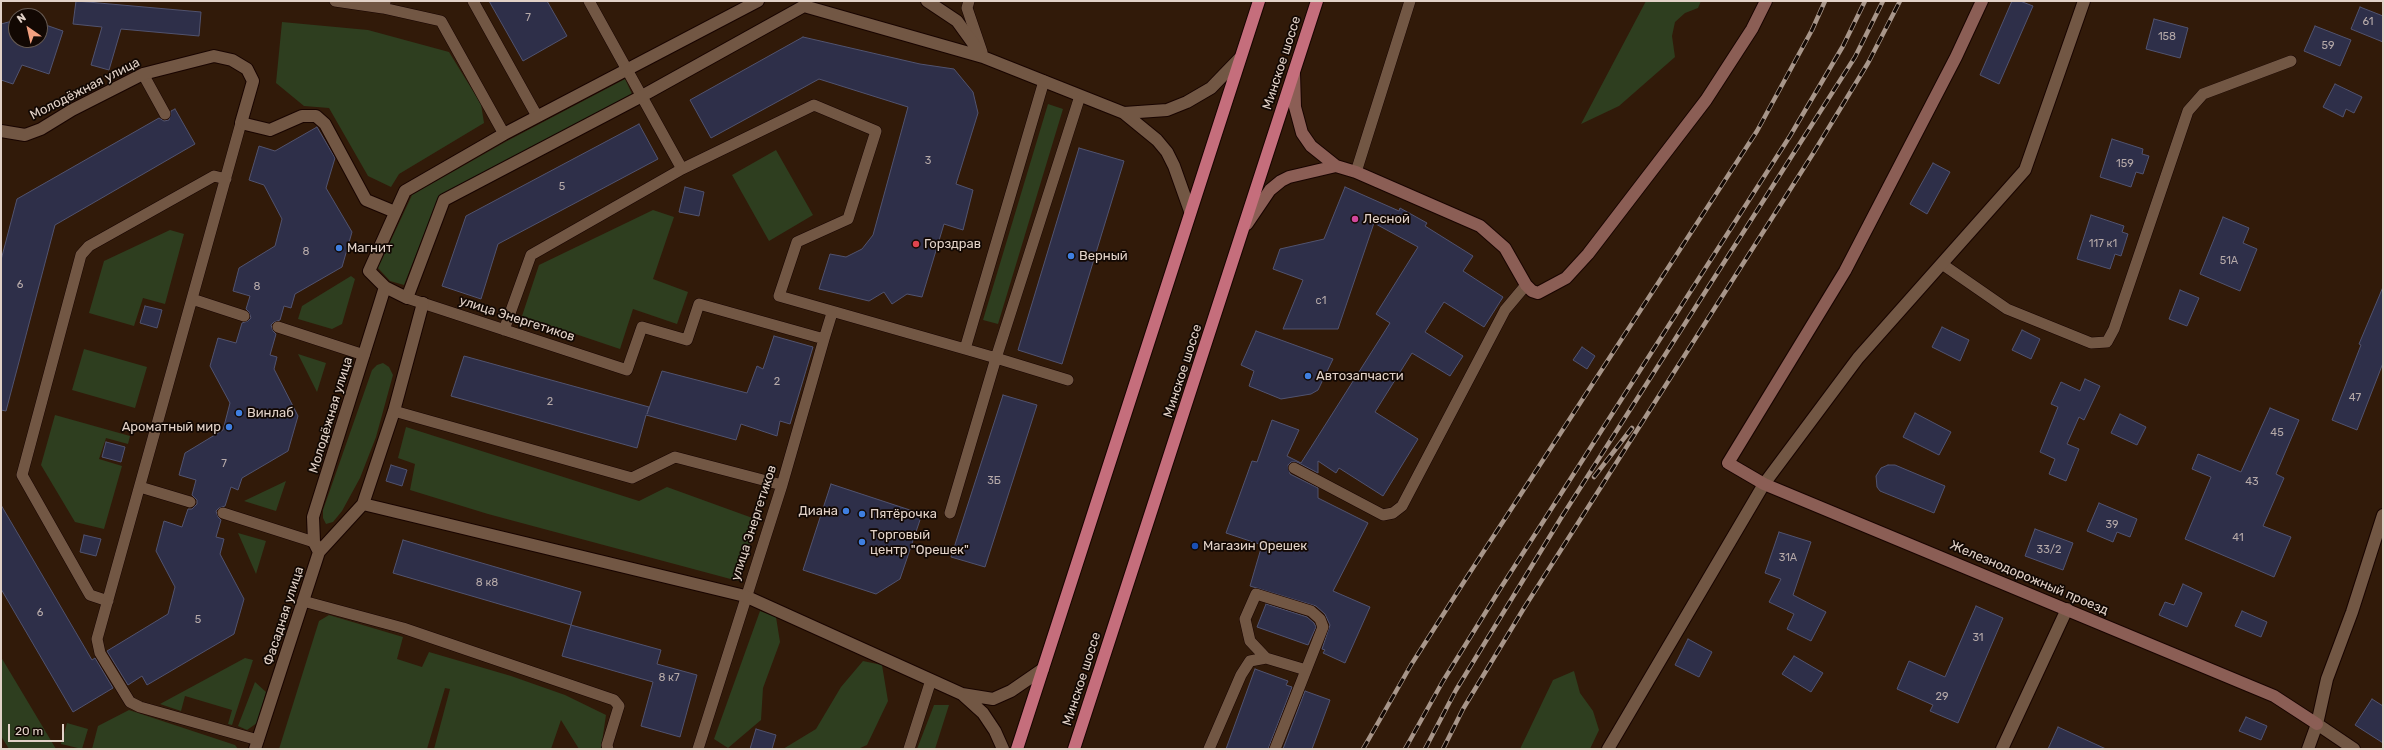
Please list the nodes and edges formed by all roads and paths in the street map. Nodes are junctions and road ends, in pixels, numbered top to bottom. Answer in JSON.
{"nodes":[{"id":1,"x":335,"y":1,"type":"edge"},
{"id":2,"x":473,"y":1,"type":"edge"},
{"id":3,"x":589,"y":1,"type":"edge"},
{"id":4,"x":758,"y":1,"type":"edge"},
{"id":5,"x":927,"y":1,"type":"edge"},
{"id":6,"x":969,"y":1,"type":"edge"},
{"id":7,"x":1259,"y":1,"type":"edge"},
{"id":8,"x":1317,"y":1,"type":"edge"},
{"id":9,"x":1410,"y":1,"type":"edge"},
{"id":10,"x":1766,"y":1,"type":"edge"},
{"id":11,"x":1982,"y":1,"type":"edge"},
{"id":12,"x":2084,"y":1,"type":"edge"},
{"id":13,"x":384,"y":5,"type":"edge"},
{"id":14,"x":983,"y":57,"type":"junction"},
{"id":15,"x":1239,"y":59,"type":"junction"},
{"id":16,"x":2291,"y":61,"type":"dead end"},
{"id":17,"x":627,"y":70,"type":"junction"},
{"id":18,"x":1294,"y":70,"type":"junction"},
{"id":19,"x":143,"y":74,"type":"junction"},
{"id":20,"x":1044,"y":81,"type":"junction"},
{"id":21,"x":642,"y":96,"type":"junction"},
{"id":22,"x":1080,"y":96,"type":"junction"},
{"id":23,"x":1124,"y":113,"type":"junction"},
{"id":24,"x":165,"y":114,"type":"dead end"},
{"id":25,"x":537,"y":116,"type":"junction"},
{"id":26,"x":241,"y":123,"type":"junction"},
{"id":27,"x":1,"y":131,"type":"edge"},
{"id":28,"x":504,"y":134,"type":"junction"},
{"id":29,"x":1336,"y":166,"type":"junction"},
{"id":30,"x":682,"y":169,"type":"junction"},
{"id":31,"x":1356,"y":172,"type":"junction"},
{"id":32,"x":226,"y":179,"type":"junction"},
{"id":33,"x":1190,"y":211,"type":"junction"},
{"id":34,"x":395,"y":212,"type":"junction"},
{"id":35,"x":1243,"y":231,"type":"junction"},
{"id":36,"x":1942,"y":264,"type":"junction"},
{"id":37,"x":1526,"y":285,"type":"junction"},
{"id":38,"x":385,"y":287,"type":"junction"},
{"id":39,"x":407,"y":298,"type":"junction"},
{"id":40,"x":192,"y":299,"type":"junction"},
{"id":41,"x":423,"y":303,"type":"junction"},
{"id":42,"x":832,"y":313,"type":"junction"},
{"id":43,"x":244,"y":316,"type":"dead end"},
{"id":44,"x":278,"y":326,"type":"dead end"},
{"id":45,"x":504,"y":330,"type":"junction"},
{"id":46,"x":824,"y":339,"type":"junction"},
{"id":47,"x":965,"y":349,"type":"junction"},
{"id":48,"x":364,"y":355,"type":"junction"},
{"id":49,"x":996,"y":358,"type":"junction"},
{"id":50,"x":1068,"y":380,"type":"dead end"},
{"id":51,"x":394,"y":411,"type":"junction"},
{"id":52,"x":1294,"y":468,"type":"dead end"},
{"id":53,"x":1764,"y":484,"type":"junction"},
{"id":54,"x":782,"y":485,"type":"junction"},
{"id":55,"x":140,"y":487,"type":"junction"},
{"id":56,"x":190,"y":502,"type":"dead end"},
{"id":57,"x":363,"y":504,"type":"junction"},
{"id":58,"x":223,"y":513,"type":"dead end"},
{"id":59,"x":950,"y":514,"type":"dead end"},
{"id":60,"x":2383,"y":515,"type":"edge"},
{"id":61,"x":317,"y":547,"type":"junction"},
{"id":62,"x":745,"y":596,"type":"junction"},
{"id":63,"x":108,"y":601,"type":"junction"},
{"id":64,"x":303,"y":601,"type":"junction"},
{"id":65,"x":2067,"y":608,"type":"junction"},
{"id":66,"x":1266,"y":658,"type":"junction"},
{"id":67,"x":1043,"y":669,"type":"junction"},
{"id":68,"x":1306,"y":670,"type":"junction"},
{"id":69,"x":931,"y":680,"type":"junction"},
{"id":70,"x":962,"y":694,"type":"junction"},
{"id":71,"x":2317,"y":724,"type":"junction"},
{"id":72,"x":257,"y":745,"type":"edge"},
{"id":73,"x":608,"y":749,"type":"edge"},
{"id":74,"x":698,"y":749,"type":"edge"},
{"id":75,"x":909,"y":749,"type":"edge"},
{"id":76,"x":1003,"y":749,"type":"edge"},
{"id":77,"x":1017,"y":749,"type":"edge"},
{"id":78,"x":1074,"y":749,"type":"edge"},
{"id":79,"x":1209,"y":749,"type":"edge"},
{"id":80,"x":1275,"y":749,"type":"edge"},
{"id":81,"x":1608,"y":749,"type":"edge"},
{"id":82,"x":2002,"y":749,"type":"edge"},
{"id":83,"x":2308,"y":749,"type":"edge"},
{"id":84,"x":2354,"y":749,"type":"edge"}],
"edges":[{"from":1,"to":13,"type":"lane"},
{"from":2,"to":25,"type":"lane"},
{"from":3,"to":17,"type":"lane"},
{"from":4,"to":17,"type":"street","name":"улица Энергетиков"},
{"from":5,"to":14,"type":"street"},
{"from":6,"to":14,"type":"lane"},
{"from":7,"to":15,"type":"highway"},
{"from":8,"to":18,"type":"highway","name":"Минское шоссе"},
{"from":9,"to":31,"type":"lane"},
{"from":10,"to":37,"type":"street"},
{"from":11,"to":53,"type":"street","name":"Железнодорожный проезд"},
{"from":12,"to":36,"type":"street"},
{"from":13,"to":28,"type":"lane"},
{"from":14,"to":20,"type":"street"},
{"from":14,"to":21,"type":"street"},
{"from":15,"to":23,"type":"street"},
{"from":15,"to":33,"type":"highway"},
{"from":16,"to":36,"type":"lane"},
{"from":17,"to":21,"type":"lane"},
{"from":17,"to":25,"type":"street","name":"улица Энергетиков"},
{"from":18,"to":29,"type":"street"},
{"from":18,"to":35,"type":"highway","name":"Минское шоссе"},
{"from":19,"to":24,"type":"lane"},
{"from":19,"to":26,"type":"street","name":"Молодёжная улица"},
{"from":19,"to":27,"type":"street","name":"Молодёжная улица"},
{"from":20,"to":22,"type":"street"},
{"from":20,"to":47,"type":"lane"},
{"from":21,"to":30,"type":"lane"},
{"from":21,"to":39,"type":"street"},
{"from":22,"to":23,"type":"street"},
{"from":22,"to":49,"type":"lane"},
{"from":23,"to":33,"type":"street"},
{"from":25,"to":28,"type":"street","name":"улица Энергетиков"},
{"from":26,"to":32,"type":"lane"},
{"from":26,"to":34,"type":"street"},
{"from":28,"to":34,"type":"street","name":"улица Энергетиков"},
{"from":29,"to":31,"type":"street"},
{"from":29,"to":35,"type":"street"},
{"from":30,"to":42,"type":"lane"},
{"from":30,"to":45,"type":"lane"},
{"from":31,"to":37,"type":"street"},
{"from":32,"to":40,"type":"lane"},
{"from":32,"to":63,"type":"lane"},
{"from":33,"to":67,"type":"highway"},
{"from":34,"to":38,"type":"street","name":"улица Энергетиков"},
{"from":35,"to":78,"type":"highway","name":"Минское шоссе"},
{"from":36,"to":53,"type":"street"},
{"from":37,"to":52,"type":"lane"},
{"from":38,"to":39,"type":"street","name":"улица Энергетиков"},
{"from":38,"to":48,"type":"street","name":"Молодёжная улица"},
{"from":39,"to":41,"type":"lane","name":"улица Энергетиков"},
{"from":40,"to":43,"type":"lane"},
{"from":40,"to":55,"type":"lane"},
{"from":41,"to":45,"type":"lane","name":"улица Энергетиков"},
{"from":41,"to":51,"type":"street"},
{"from":42,"to":46,"type":"lane"},
{"from":42,"to":47,"type":"lane"},
{"from":44,"to":48,"type":"lane"},
{"from":45,"to":46,"type":"lane","name":"улица Энергетиков"},
{"from":46,"to":54,"type":"lane","name":"улица Энергетиков"},
{"from":47,"to":49,"type":"lane"},
{"from":48,"to":61,"type":"street","name":"Молодёжная улица"},
{"from":49,"to":50,"type":"lane"},
{"from":49,"to":59,"type":"lane"},
{"from":51,"to":54,"type":"lane"},
{"from":51,"to":57,"type":"street"},
{"from":53,"to":65,"type":"street","name":"Железнодорожный проезд"},
{"from":53,"to":81,"type":"street"},
{"from":54,"to":62,"type":"lane","name":"улица Энергетиков"},
{"from":55,"to":56,"type":"lane"},
{"from":55,"to":63,"type":"lane"},
{"from":57,"to":61,"type":"street","name":"Фасадная улица"},
{"from":57,"to":62,"type":"street"},
{"from":58,"to":61,"type":"lane"},
{"from":60,"to":71,"type":"street"},
{"from":61,"to":64,"type":"street","name":"Фасадная улица"},
{"from":62,"to":69,"type":"street"},
{"from":62,"to":74,"type":"lane","name":"улица Энергетиков"},
{"from":63,"to":72,"type":"lane"},
{"from":64,"to":72,"type":"street","name":"Фасадная улица"},
{"from":64,"to":73,"type":"lane"},
{"from":65,"to":71,"type":"street","name":"Железнодорожный проезд"},
{"from":65,"to":82,"type":"street"},
{"from":66,"to":68,"type":"lane"},
{"from":66,"to":68,"type":"lane"},
{"from":66,"to":79,"type":"lane"},
{"from":67,"to":70,"type":"street"},
{"from":67,"to":77,"type":"highway"},
{"from":68,"to":80,"type":"lane"},
{"from":69,"to":70,"type":"street"},
{"from":69,"to":75,"type":"lane"},
{"from":70,"to":76,"type":"street"},
{"from":71,"to":83,"type":"street"},
{"from":71,"to":84,"type":"street"}]}
